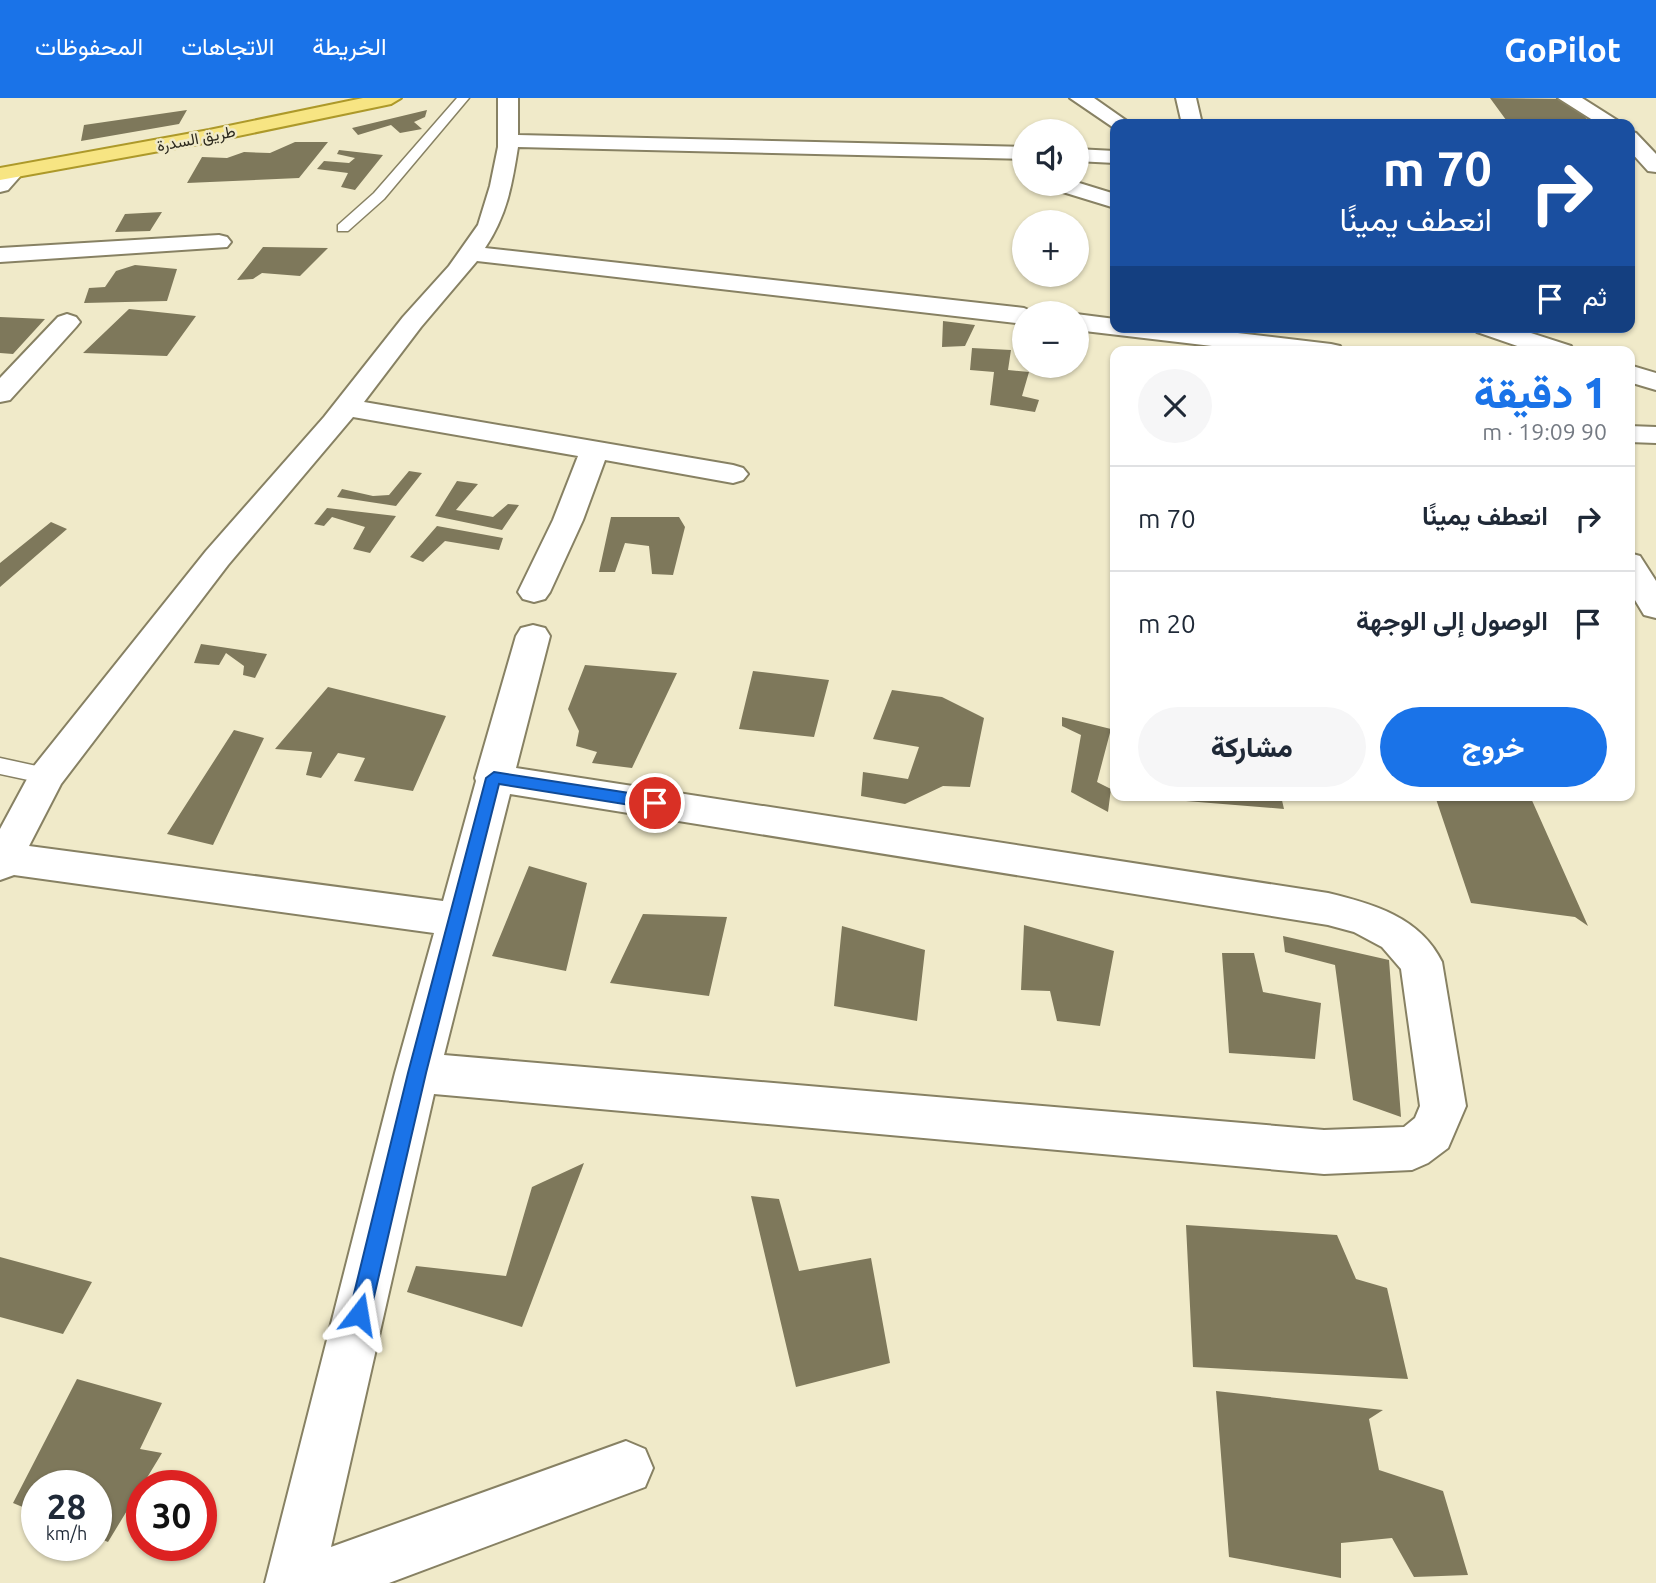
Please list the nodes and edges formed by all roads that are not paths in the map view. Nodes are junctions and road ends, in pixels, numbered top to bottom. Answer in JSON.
{"nodes":[{"id":1,"x":391,"y":98,"type":"edge"},
{"id":2,"x":463,"y":98,"type":"edge"},
{"id":3,"x":508,"y":98,"type":"edge"},
{"id":4,"x":1080,"y":98,"type":"edge"},
{"id":5,"x":1186,"y":98,"type":"edge"},
{"id":6,"x":1568,"y":98,"type":"edge"},
{"id":7,"x":1113,"y":119,"type":"edge"},
{"id":8,"x":1191,"y":119,"type":"edge"},
{"id":9,"x":1604,"y":119,"type":"edge"},
{"id":10,"x":508,"y":141,"type":"junction"},
{"id":11,"x":1635,"y":143,"type":"edge"},
{"id":12,"x":923,"y":149,"type":"junction"},
{"id":13,"x":1012,"y":153,"type":"edge"},
{"id":14,"x":1089,"y":156,"type":"edge"},
{"id":15,"x":1110,"y":157,"type":"edge"},
{"id":16,"x":1656,"y":166,"type":"edge"},
{"id":17,"x":1012,"y":168,"type":"edge"},
{"id":18,"x":4,"y":178,"type":"edge"},
{"id":19,"x":1089,"y":193,"type":"edge"},
{"id":20,"x":1110,"y":199,"type":"edge"},
{"id":21,"x":343,"y":228,"type":"dead end"},
{"id":22,"x":219,"y":242,"type":"dead end"},
{"id":23,"x":470,"y":253,"type":"junction"},
{"id":24,"x":0,"y":254,"type":"edge"},
{"id":25,"x":1012,"y":315,"type":"edge"},
{"id":26,"x":67,"y":322,"type":"dead end"},
{"id":27,"x":1089,"y":324,"type":"edge"},
{"id":28,"x":1110,"y":326,"type":"edge"},
{"id":29,"x":1168,"y":333,"type":"edge"},
{"id":30,"x":1504,"y":333,"type":"edge"},
{"id":31,"x":1281,"y":346,"type":"edge"},
{"id":32,"x":1544,"y":346,"type":"edge"},
{"id":33,"x":1635,"y":375,"type":"edge"},
{"id":34,"x":1656,"y":382,"type":"edge"},
{"id":35,"x":0,"y":394,"type":"edge"},
{"id":36,"x":346,"y":407,"type":"junction"},
{"id":37,"x":1635,"y":434,"type":"edge"},
{"id":38,"x":1656,"y":435,"type":"edge"},
{"id":39,"x":595,"y":450,"type":"junction"},
{"id":40,"x":733,"y":474,"type":"dead end"},
{"id":41,"x":1635,"y":573,"type":"edge"},
{"id":42,"x":534,"y":592,"type":"dead end"},
{"id":43,"x":1656,"y":607,"type":"edge"},
{"id":44,"x":533,"y":636,"type":"dead end"},
{"id":45,"x":0,"y":766,"type":"edge"},
{"id":46,"x":47,"y":776,"type":"junction"},
{"id":47,"x":494,"y":778,"type":"junction"},
{"id":48,"x":2,"y":861,"type":"edge"},
{"id":49,"x":457,"y":920,"type":"junction"},
{"id":50,"x":417,"y":1073,"type":"junction"},
{"id":51,"x":626,"y":1468,"type":"dead end"},
{"id":52,"x":295,"y":1583,"type":"edge"},
{"id":53,"x":312,"y":1583,"type":"edge"}],
"edges":[{"from":1,"to":18,"type":"main road","name":"طريق السدرة"},
{"from":2,"to":21,"type":"lane"},
{"from":3,"to":10,"type":"street"},
{"from":4,"to":7,"type":"street"},
{"from":5,"to":8,"type":"street"},
{"from":6,"to":9,"type":"street"},
{"from":10,"to":12,"type":"street"},
{"from":10,"to":23,"type":"street"},
{"from":11,"to":16,"type":"street"},
{"from":12,"to":13,"type":"street"},
{"from":12,"to":17,"type":"street"},
{"from":14,"to":15,"type":"street"},
{"from":19,"to":20,"type":"street"},
{"from":22,"to":24,"type":"street"},
{"from":23,"to":25,"type":"street"},
{"from":23,"to":36,"type":"street"},
{"from":26,"to":35,"type":"street"},
{"from":27,"to":28,"type":"street"},
{"from":29,"to":31,"type":"street"},
{"from":30,"to":32,"type":"street"},
{"from":33,"to":34,"type":"street"},
{"from":36,"to":39,"type":"street"},
{"from":36,"to":46,"type":"street"},
{"from":37,"to":38,"type":"street"},
{"from":39,"to":40,"type":"street"},
{"from":39,"to":42,"type":"street"},
{"from":41,"to":43,"type":"street"},
{"from":44,"to":47,"type":"street"},
{"from":45,"to":46,"type":"lane"},
{"from":46,"to":48,"type":"street"},
{"from":47,"to":49,"type":"street"},
{"from":47,"to":50,"type":"street"},
{"from":48,"to":49,"type":"street"},
{"from":49,"to":50,"type":"street"},
{"from":50,"to":52,"type":"street"},
{"from":51,"to":53,"type":"street"}]}
